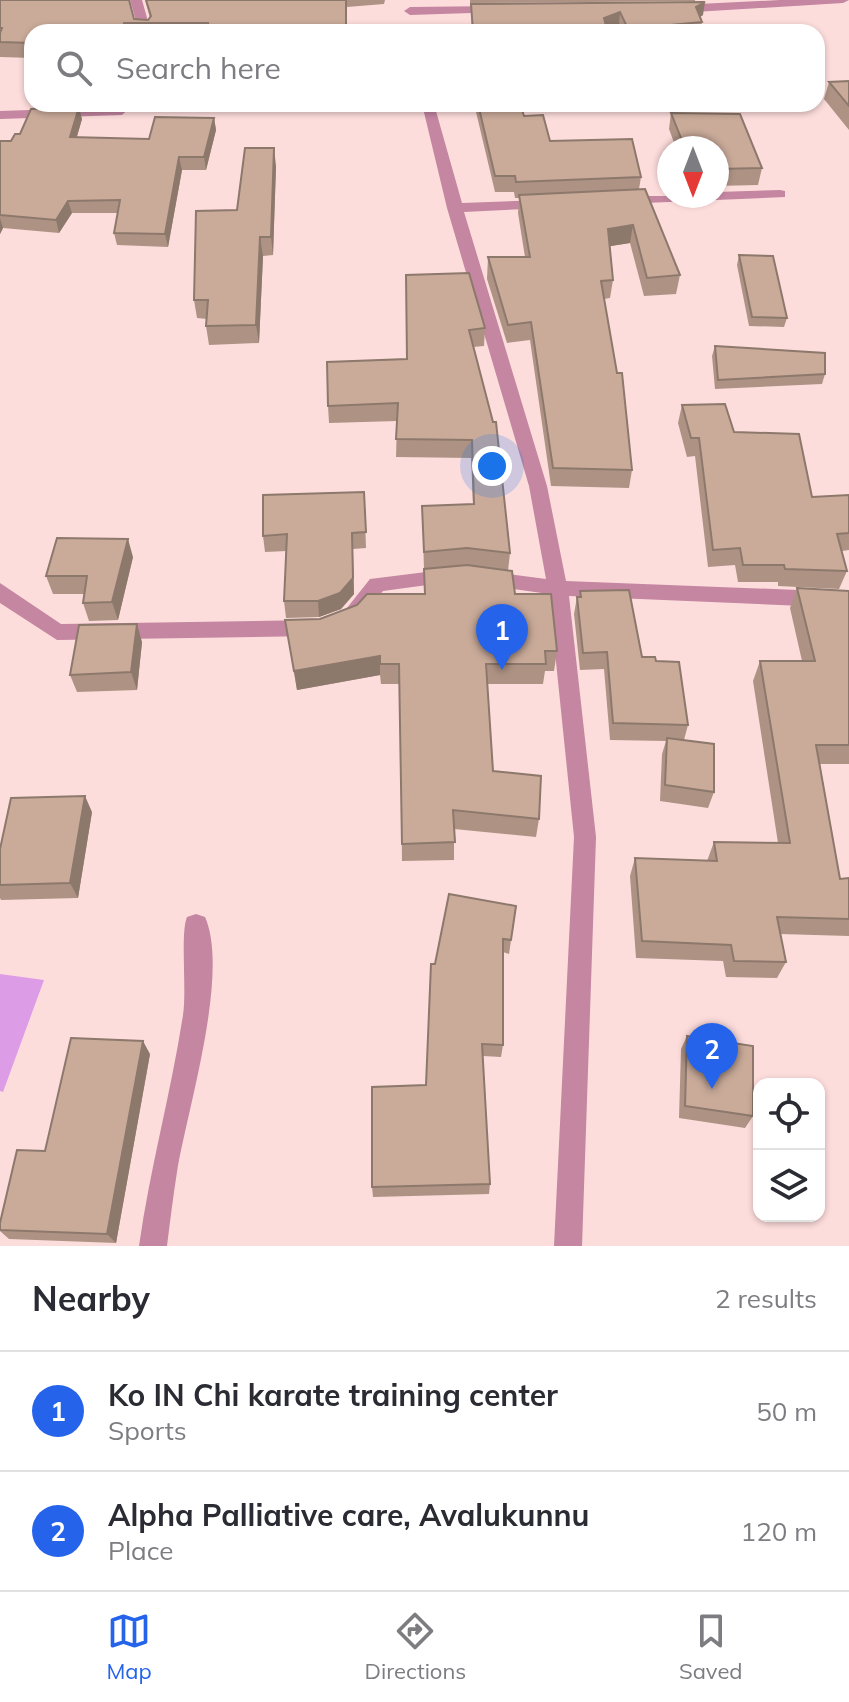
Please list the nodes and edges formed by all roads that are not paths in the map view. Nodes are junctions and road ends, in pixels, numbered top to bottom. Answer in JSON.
{"nodes":[{"id":1,"x":136,"y":0,"type":"edge"},
{"id":2,"x":843,"y":0,"type":"edge"},
{"id":3,"x":783,"y":1,"type":"edge"},
{"id":4,"x":670,"y":9,"type":"edge"},
{"id":5,"x":517,"y":10,"type":"edge"},
{"id":6,"x":410,"y":11,"type":"edge"},
{"id":7,"x":143,"y":24,"type":"edge"},
{"id":8,"x":92,"y":112,"type":"edge"},
{"id":9,"x":430,"y":112,"type":"edge"},
{"id":10,"x":0,"y":115,"type":"edge"},
{"id":11,"x":780,"y":194,"type":"dead end"},
{"id":12,"x":609,"y":201,"type":"edge"},
{"id":13,"x":562,"y":203,"type":"edge"},
{"id":14,"x":454,"y":208,"type":"junction"},
{"id":15,"x":558,"y":588,"type":"junction"},
{"id":16,"x":0,"y":590,"type":"edge"},
{"id":17,"x":849,"y":600,"type":"edge"},
{"id":18,"x":196,"y":925,"type":"dead end"},
{"id":19,"x":153,"y":1246,"type":"edge"},
{"id":20,"x":568,"y":1246,"type":"edge"}],
"edges":[{"from":1,"to":7,"type":"street"},
{"from":2,"to":3,"type":"street"},
{"from":3,"to":4,"type":"street"},
{"from":5,"to":6,"type":"street"},
{"from":8,"to":10,"type":"street"},
{"from":9,"to":14,"type":"street"},
{"from":11,"to":12,"type":"street"},
{"from":13,"to":14,"type":"street"},
{"from":14,"to":15,"type":"street"},
{"from":15,"to":16,"type":"street"},
{"from":15,"to":17,"type":"street"},
{"from":15,"to":20,"type":"street"},
{"from":18,"to":19,"type":"street"}]}
